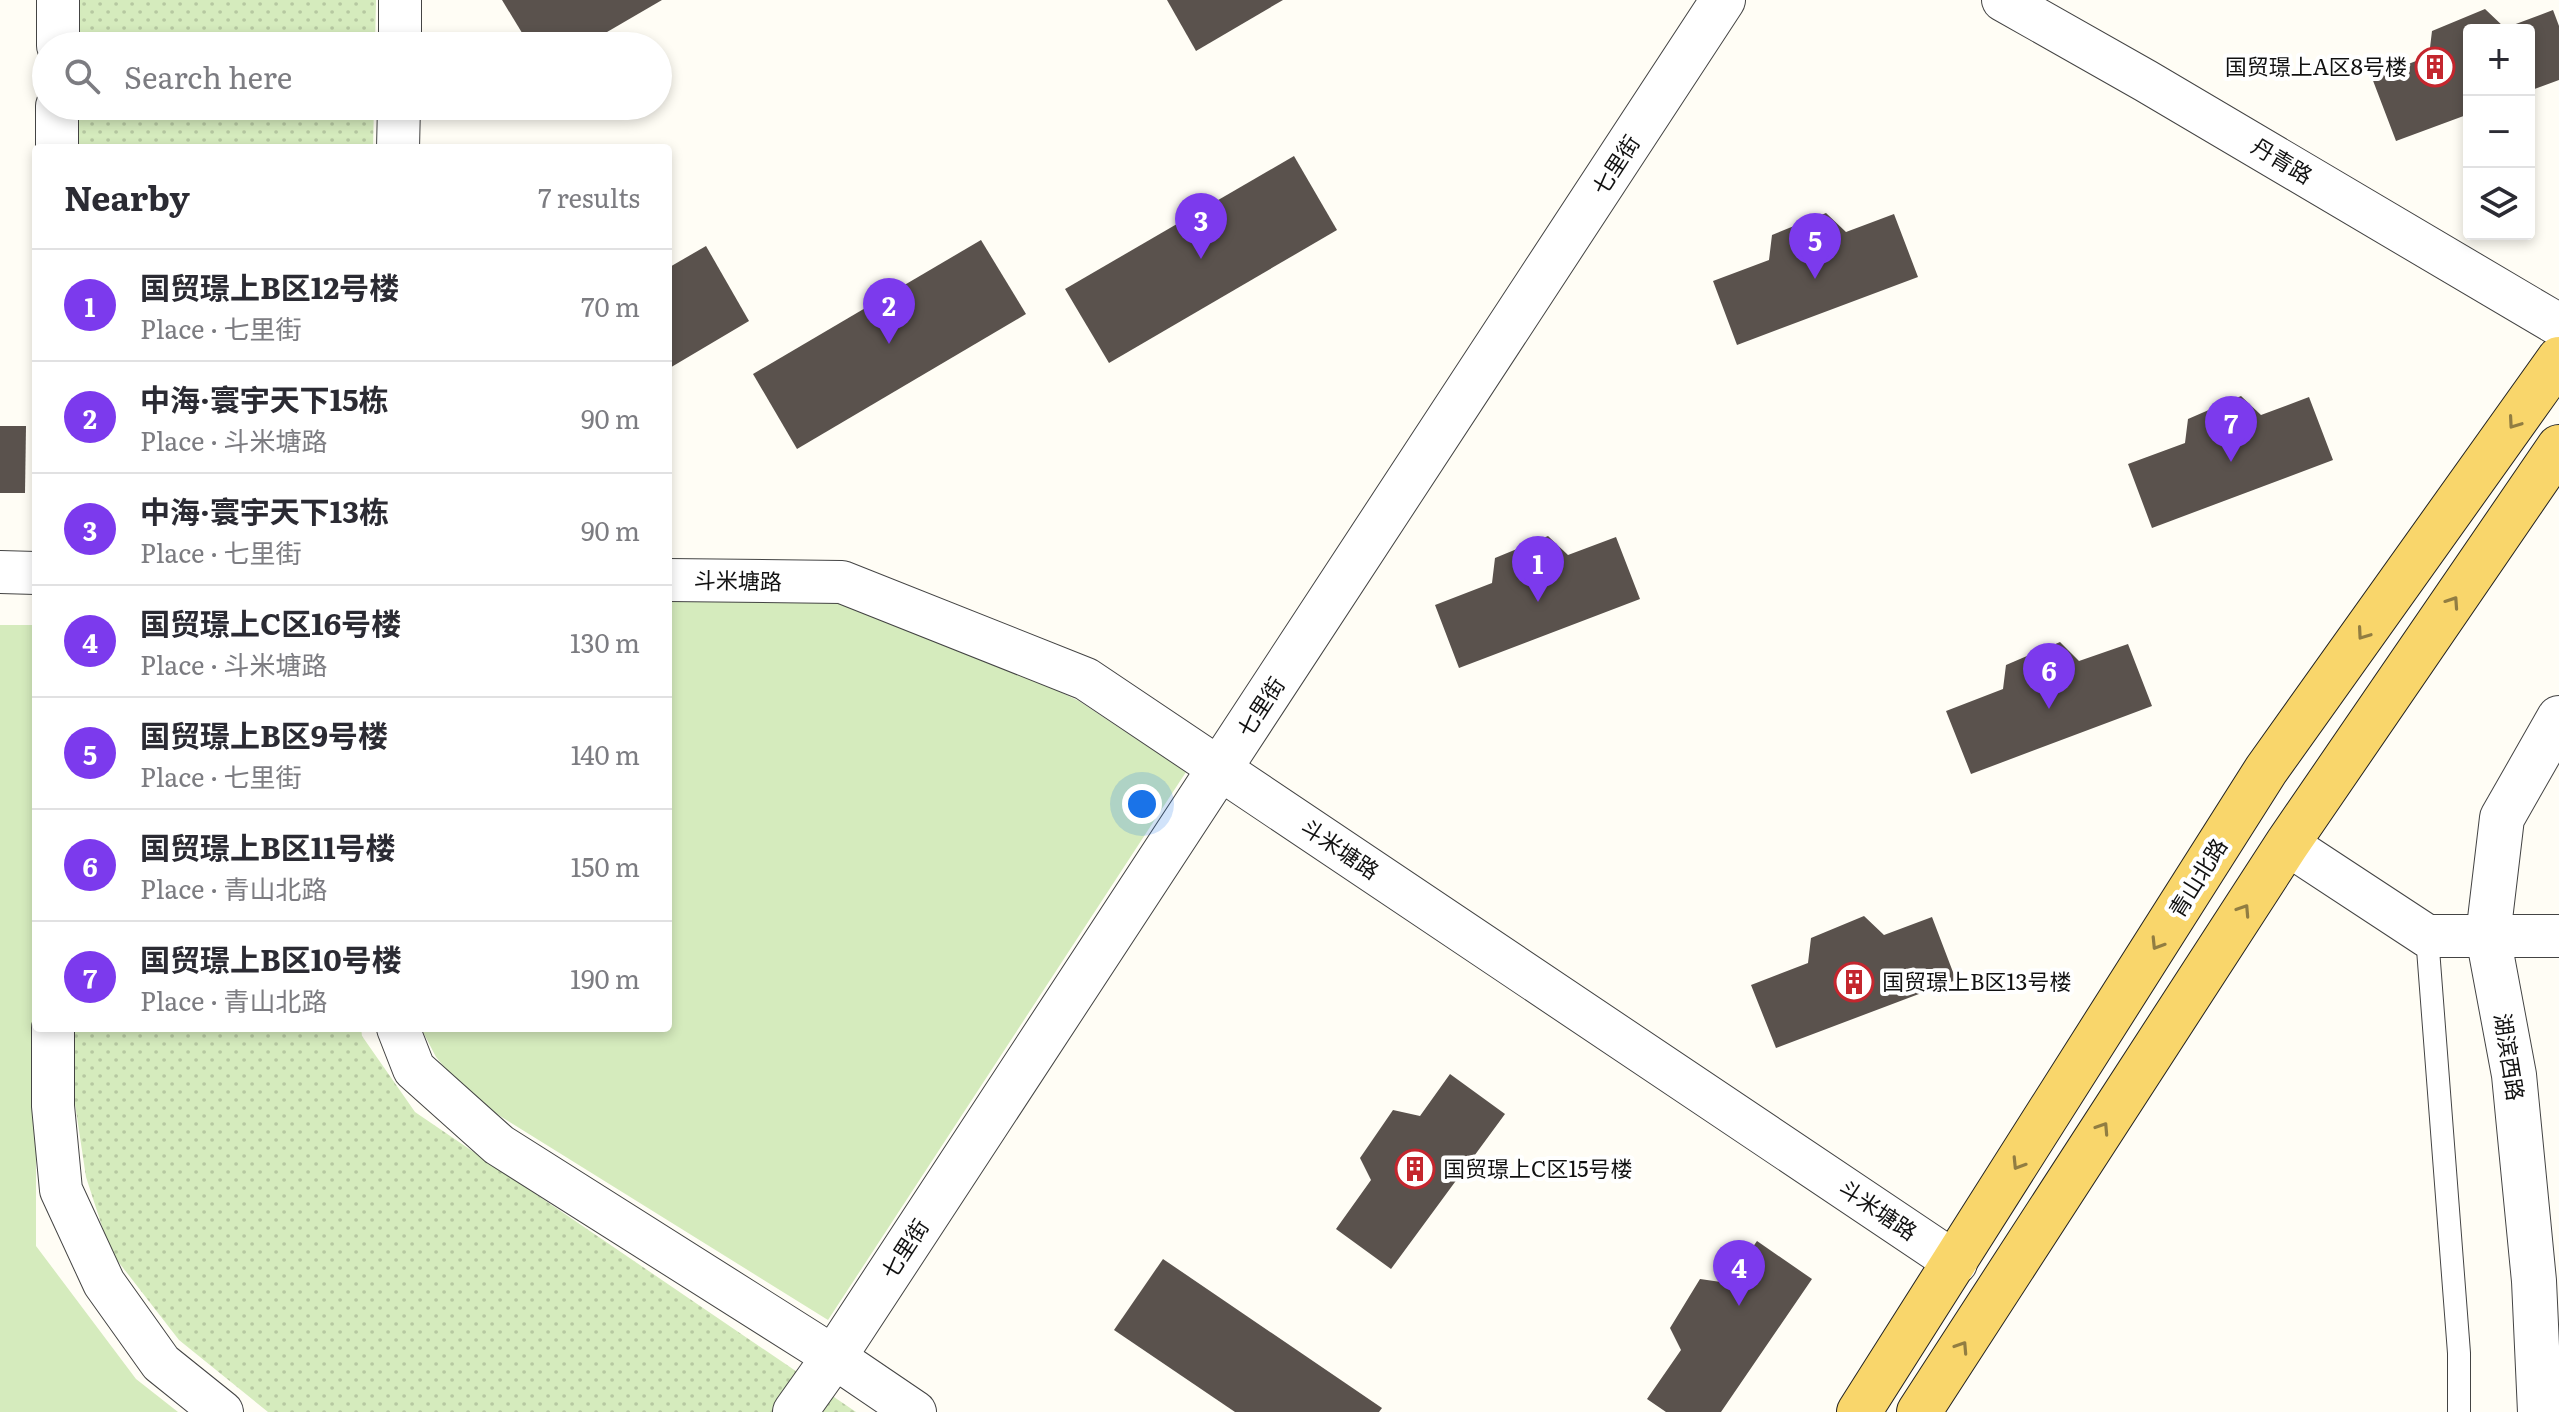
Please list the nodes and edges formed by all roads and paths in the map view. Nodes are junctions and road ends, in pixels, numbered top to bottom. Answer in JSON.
{"nodes":[{"id":1,"x":58,"y":0,"type":"edge"},
{"id":2,"x":400,"y":0,"type":"edge"},
{"id":3,"x":1723,"y":0,"type":"edge"},
{"id":4,"x":2003,"y":0,"type":"edge"},
{"id":5,"x":58,"y":32,"type":"edge"},
{"id":6,"x":400,"y":32,"type":"edge"},
{"id":7,"x":57,"y":120,"type":"edge"},
{"id":8,"x":399,"y":120,"type":"edge"},
{"id":9,"x":57,"y":144,"type":"edge"},
{"id":10,"x":398,"y":144,"type":"edge"},
{"id":11,"x":2559,"y":325,"type":"edge"},
{"id":12,"x":2559,"y":359,"type":"edge"},
{"id":13,"x":2559,"y":447,"type":"edge"},
{"id":14,"x":0,"y":572,"type":"edge"},
{"id":15,"x":32,"y":573,"type":"edge"},
{"id":16,"x":672,"y":580,"type":"edge"},
{"id":17,"x":2559,"y":718,"type":"edge"},
{"id":18,"x":1220,"y":768,"type":"junction"},
{"id":19,"x":2287,"y":844,"type":"junction"},
{"id":20,"x":2427,"y":936,"type":"junction"},
{"id":21,"x":2488,"y":936,"type":"junction"},
{"id":22,"x":2559,"y":936,"type":"edge"},
{"id":23,"x":53,"y":1032,"type":"edge"},
{"id":24,"x":400,"y":1032,"type":"edge"},
{"id":25,"x":1956,"y":1263,"type":"junction"},
{"id":26,"x":834,"y":1357,"type":"junction"},
{"id":27,"x":222,"y":1412,"type":"edge"},
{"id":28,"x":795,"y":1412,"type":"edge"},
{"id":29,"x":915,"y":1412,"type":"edge"},
{"id":30,"x":1859,"y":1412,"type":"edge"},
{"id":31,"x":1919,"y":1412,"type":"edge"},
{"id":32,"x":2459,"y":1412,"type":"edge"},
{"id":33,"x":2540,"y":1412,"type":"edge"}],
"edges":[{"from":1,"to":5,"type":"street"},
{"from":2,"to":6,"type":"street"},
{"from":3,"to":18,"type":"street","name":"七里街"},
{"from":4,"to":11,"type":"street","name":"丹青路"},
{"from":7,"to":9,"type":"street"},
{"from":8,"to":10,"type":"street"},
{"from":12,"to":25,"type":"main road","name":"青山北路","one_way":true},
{"from":19,"to":13,"type":"main road","one_way":true},
{"from":14,"to":15,"type":"street"},
{"from":16,"to":18,"type":"street","name":"斗米塘路"},
{"from":17,"to":21,"type":"street","name":"湖滨西路"},
{"from":18,"to":25,"type":"street","name":"斗米塘路"},
{"from":18,"to":26,"type":"street","name":"七里街"},
{"from":19,"to":20,"type":"street"},
{"from":31,"to":19,"type":"main road","one_way":true},
{"from":20,"to":21,"type":"street"},
{"from":20,"to":32,"type":"lane"},
{"from":21,"to":22,"type":"street"},
{"from":21,"to":33,"type":"street","name":"湖滨西路"},
{"from":23,"to":27,"type":"street"},
{"from":24,"to":26,"type":"street"},
{"from":25,"to":30,"type":"main road","name":"青山北路"},
{"from":26,"to":28,"type":"street","name":"七里街"},
{"from":26,"to":29,"type":"street"}]}
